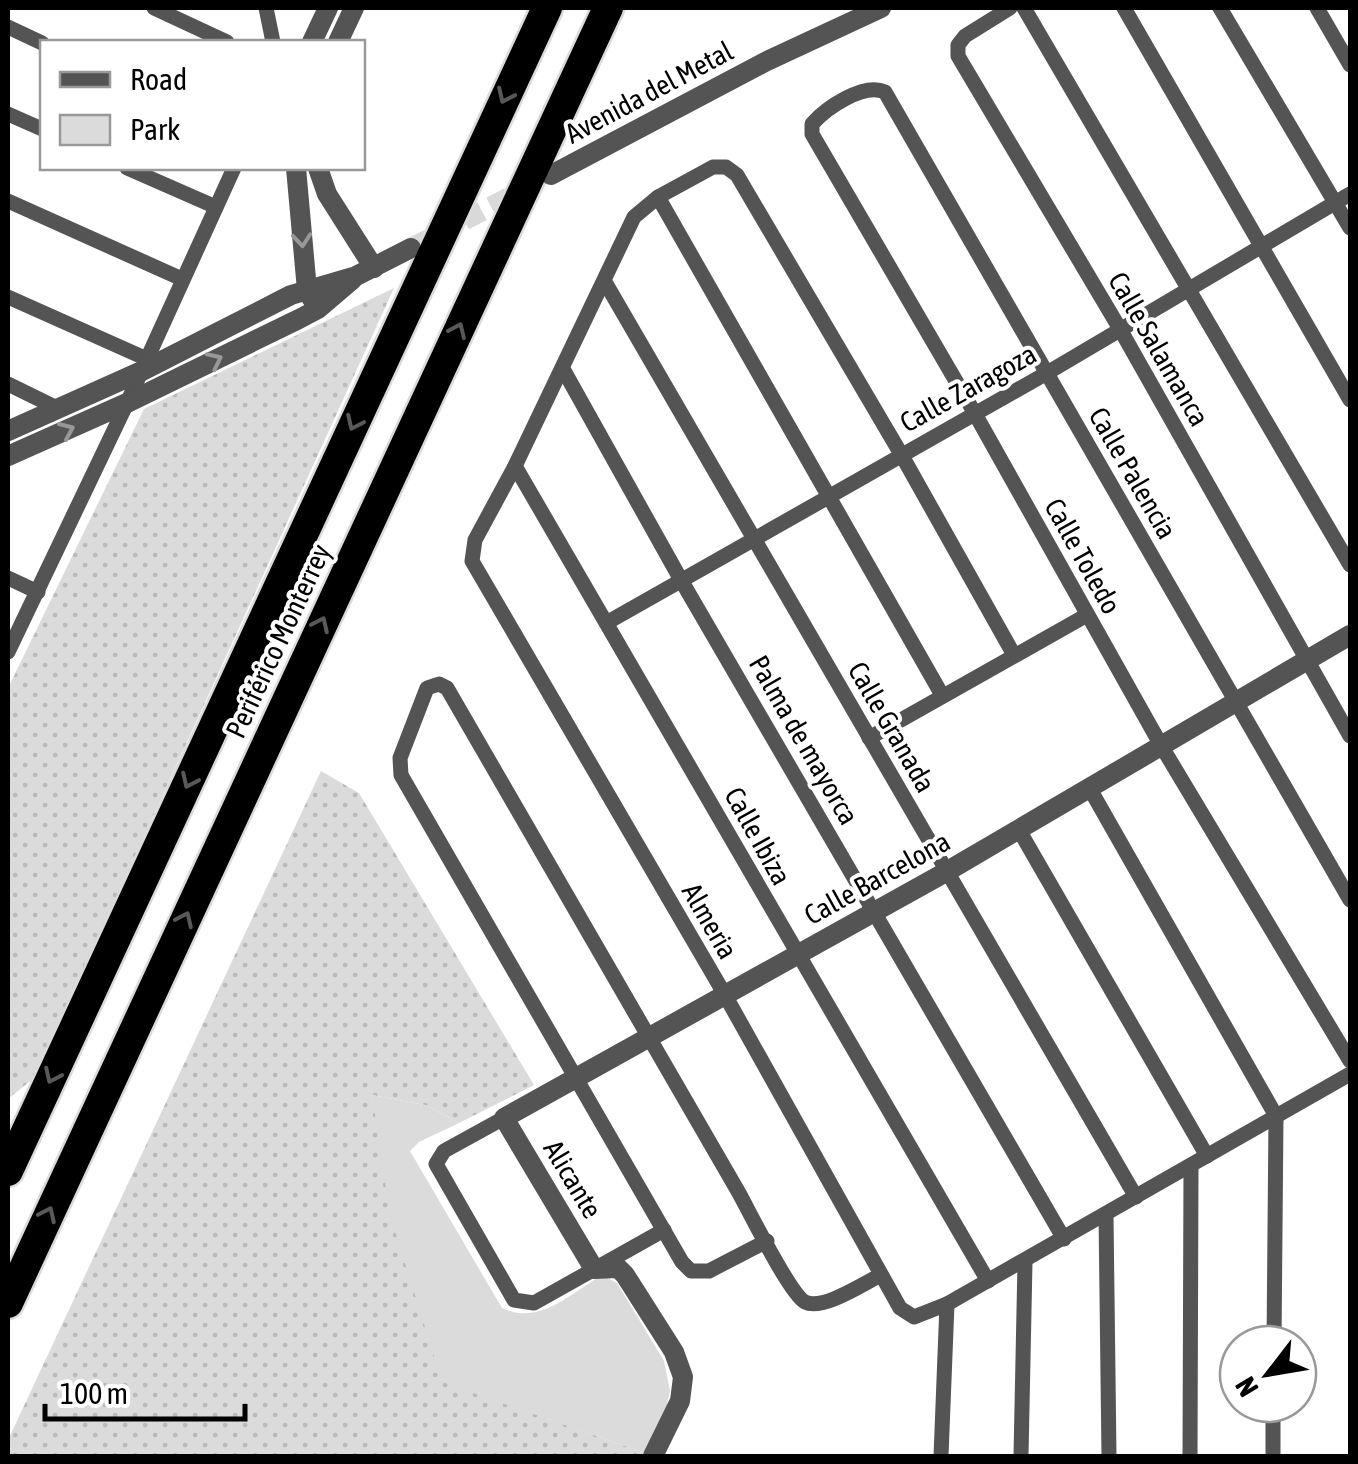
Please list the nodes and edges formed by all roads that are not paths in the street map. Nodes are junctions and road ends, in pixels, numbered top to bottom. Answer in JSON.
{"nodes":[{"id":1,"x":154,"y":8,"type":"edge"},
{"id":2,"x":266,"y":8,"type":"edge"},
{"id":3,"x":328,"y":8,"type":"edge"},
{"id":4,"x":354,"y":8,"type":"edge"},
{"id":5,"x":546,"y":8,"type":"edge"},
{"id":6,"x":608,"y":8,"type":"edge"},
{"id":7,"x":881,"y":8,"type":"edge"},
{"id":8,"x":1010,"y":8,"type":"edge"},
{"id":9,"x":1024,"y":8,"type":"edge"},
{"id":10,"x":1124,"y":8,"type":"edge"},
{"id":11,"x":1220,"y":8,"type":"edge"},
{"id":12,"x":1317,"y":8,"type":"edge"},
{"id":13,"x":8,"y":26,"type":"edge"},
{"id":14,"x":224,"y":40,"type":"edge"},
{"id":15,"x":272,"y":40,"type":"edge"},
{"id":16,"x":313,"y":40,"type":"edge"},
{"id":17,"x":339,"y":40,"type":"edge"},
{"id":18,"x":40,"y":42,"type":"edge"},
{"id":19,"x":1350,"y":65,"type":"edge"},
{"id":20,"x":862,"y":91,"type":"joint"},
{"id":21,"x":8,"y":114,"type":"edge"},
{"id":22,"x":40,"y":129,"type":"edge"},
{"id":23,"x":133,"y":170,"type":"edge"},
{"id":24,"x":233,"y":170,"type":"edge"},
{"id":25,"x":296,"y":170,"type":"edge"},
{"id":26,"x":321,"y":176,"type":"edge"},
{"id":27,"x":552,"y":176,"type":"dead end"},
{"id":28,"x":298,"y":190,"type":"junction"},
{"id":29,"x":658,"y":197,"type":"junction"},
{"id":30,"x":1343,"y":198,"type":"edge"},
{"id":31,"x":8,"y":201,"type":"edge"},
{"id":32,"x":216,"y":207,"type":"junction"},
{"id":33,"x":1350,"y":228,"type":"edge"},
{"id":34,"x":1262,"y":246,"type":"junction"},
{"id":35,"x":411,"y":248,"type":"tunnel mouth"},
{"id":36,"x":365,"y":272,"type":"junction"},
{"id":37,"x":182,"y":279,"type":"junction"},
{"id":38,"x":605,"y":282,"type":"junction"},
{"id":39,"x":1191,"y":288,"type":"junction"},
{"id":40,"x":307,"y":290,"type":"junction"},
{"id":41,"x":8,"y":297,"type":"edge"},
{"id":42,"x":318,"y":309,"type":"junction"},
{"id":43,"x":1120,"y":329,"type":"junction"},
{"id":44,"x":144,"y":365,"type":"junction"},
{"id":45,"x":563,"y":369,"type":"junction"},
{"id":46,"x":1047,"y":373,"type":"junction"},
{"id":47,"x":8,"y":384,"type":"edge"},
{"id":48,"x":1350,"y":400,"type":"edge"},
{"id":49,"x":127,"y":403,"type":"junction"},
{"id":50,"x":58,"y":408,"type":"junction"},
{"id":51,"x":974,"y":412,"type":"junction"},
{"id":52,"x":8,"y":431,"type":"edge"},
{"id":53,"x":901,"y":454,"type":"junction"},
{"id":54,"x":8,"y":456,"type":"edge"},
{"id":55,"x":515,"y":466,"type":"junction"},
{"id":56,"x":829,"y":497,"type":"junction"},
{"id":57,"x":754,"y":538,"type":"junction"},
{"id":58,"x":1350,"y":565,"type":"edge"},
{"id":59,"x":8,"y":578,"type":"edge"},
{"id":60,"x":682,"y":580,"type":"junction"},
{"id":61,"x":38,"y":592,"type":"junction"},
{"id":62,"x":1087,"y":615,"type":"junction"},
{"id":63,"x":608,"y":622,"type":"junction"},
{"id":64,"x":1350,"y":635,"type":"edge"},
{"id":65,"x":8,"y":652,"type":"edge"},
{"id":66,"x":1014,"y":656,"type":"junction"},
{"id":67,"x":1306,"y":661,"type":"junction"},
{"id":68,"x":942,"y":695,"type":"junction"},
{"id":69,"x":1236,"y":705,"type":"junction"},
{"id":70,"x":1350,"y":736,"type":"edge"},
{"id":71,"x":869,"y":738,"type":"junction"},
{"id":72,"x":1162,"y":747,"type":"junction"},
{"id":73,"x":1090,"y":789,"type":"junction"},
{"id":74,"x":1018,"y":830,"type":"junction"},
{"id":75,"x":946,"y":872,"type":"junction"},
{"id":76,"x":1350,"y":900,"type":"edge"},
{"id":77,"x":876,"y":910,"type":"junction"},
{"id":78,"x":796,"y":954,"type":"junction"},
{"id":79,"x":725,"y":995,"type":"junction"},
{"id":80,"x":650,"y":1038,"type":"junction"},
{"id":81,"x":1350,"y":1061,"type":"edge"},
{"id":82,"x":1350,"y":1074,"type":"edge"},
{"id":83,"x":574,"y":1079,"type":"junction"},
{"id":84,"x":1276,"y":1116,"type":"junction"},
{"id":85,"x":504,"y":1118,"type":"junction"},
{"id":86,"x":1207,"y":1156,"type":"junction"},
{"id":87,"x":1191,"y":1166,"type":"junction"},
{"id":88,"x":8,"y":1171,"type":"edge"},
{"id":89,"x":1136,"y":1198,"type":"junction"},
{"id":90,"x":1106,"y":1215,"type":"junction"},
{"id":91,"x":664,"y":1230,"type":"junction"},
{"id":92,"x":1064,"y":1239,"type":"junction"},
{"id":93,"x":767,"y":1241,"type":"junction"},
{"id":94,"x":1025,"y":1262,"type":"junction"},
{"id":95,"x":594,"y":1268,"type":"junction"},
{"id":96,"x":881,"y":1274,"type":"junction"},
{"id":97,"x":988,"y":1282,"type":"junction"},
{"id":98,"x":8,"y":1303,"type":"edge"},
{"id":99,"x":947,"y":1304,"type":"junction"},
{"id":100,"x":1274,"y":1324,"type":"edge"},
{"id":101,"x":1274,"y":1424,"type":"edge"},
{"id":102,"x":652,"y":1456,"type":"edge"},
{"id":103,"x":941,"y":1456,"type":"edge"},
{"id":104,"x":1022,"y":1456,"type":"edge"},
{"id":105,"x":1109,"y":1456,"type":"edge"},
{"id":106,"x":1190,"y":1456,"type":"edge"},
{"id":107,"x":1273,"y":1456,"type":"edge"}],
"edges":[{"from":1,"to":14,"type":"street"},
{"from":2,"to":15,"type":"street"},
{"from":3,"to":16,"type":"street"},
{"from":4,"to":17,"type":"street"},
{"from":5,"to":88,"type":"highway","name":"Periférico Monterrey","one_way":true},
{"from":98,"to":6,"type":"highway","name":"Periférico Monterrey","one_way":true},
{"from":7,"to":27,"type":"street","name":"Avenida del Metal"},
{"from":8,"to":43,"type":"street","name":"Calle Salamanca"},
{"from":9,"to":39,"type":"street"},
{"from":10,"to":34,"type":"street"},
{"from":11,"to":30,"type":"street"},
{"from":12,"to":19,"type":"street"},
{"from":13,"to":18,"type":"street"},
{"from":20,"to":46,"type":"street","name":"Calle Palencia"},
{"from":20,"to":51,"type":"street","name":"Calle Toledo"},
{"from":21,"to":22,"type":"street"},
{"from":23,"to":32,"type":"street"},
{"from":24,"to":32,"type":"street"},
{"from":25,"to":28,"type":"street"},
{"from":26,"to":28,"type":"street"},
{"from":26,"to":36,"type":"street"},
{"from":28,"to":40,"type":"street","one_way":true},
{"from":29,"to":38,"type":"street"},
{"from":29,"to":53,"type":"street"},
{"from":29,"to":56,"type":"street"},
{"from":30,"to":33,"type":"street"},
{"from":30,"to":34,"type":"street","name":"Calle Zaragoza"},
{"from":31,"to":37,"type":"street"},
{"from":32,"to":37,"type":"street"},
{"from":34,"to":39,"type":"street","name":"Calle Zaragoza"},
{"from":34,"to":48,"type":"street"},
{"from":35,"to":36,"type":"street"},
{"from":36,"to":40,"type":"street"},
{"from":36,"to":42,"type":"street"},
{"from":37,"to":44,"type":"street"},
{"from":38,"to":45,"type":"street"},
{"from":38,"to":57,"type":"street","name":"Calle Granada"},
{"from":39,"to":43,"type":"street","name":"Calle Zaragoza"},
{"from":39,"to":58,"type":"street"},
{"from":40,"to":42,"type":"street"},
{"from":40,"to":44,"type":"street"},
{"from":41,"to":44,"type":"street"},
{"from":49,"to":42,"type":"street","one_way":true},
{"from":43,"to":46,"type":"street","name":"Calle Zaragoza"},
{"from":43,"to":67,"type":"street","name":"Calle Salamanca"},
{"from":44,"to":49,"type":"street"},
{"from":44,"to":50,"type":"street"},
{"from":45,"to":55,"type":"street"},
{"from":45,"to":60,"type":"street","name":"Palma de mayorca"},
{"from":46,"to":51,"type":"street","name":"Calle Zaragoza"},
{"from":46,"to":69,"type":"street","name":"Calle Palencia"},
{"from":47,"to":50,"type":"street"},
{"from":54,"to":49,"type":"street","one_way":true},
{"from":49,"to":61,"type":"street"},
{"from":50,"to":52,"type":"street"},
{"from":51,"to":53,"type":"street","name":"Calle Zaragoza"},
{"from":51,"to":62,"type":"street","name":"Calle Toledo"},
{"from":53,"to":56,"type":"street","name":"Calle Zaragoza"},
{"from":53,"to":66,"type":"street"},
{"from":55,"to":63,"type":"street","name":"Calle Ibiza"},
{"from":55,"to":79,"type":"street","name":"Almeria"},
{"from":56,"to":57,"type":"street","name":"Calle Zaragoza"},
{"from":56,"to":68,"type":"street"},
{"from":57,"to":60,"type":"street","name":"Calle Zaragoza"},
{"from":57,"to":71,"type":"street","name":"Calle Granada"},
{"from":59,"to":61,"type":"street"},
{"from":60,"to":63,"type":"street","name":"Calle Zaragoza"},
{"from":60,"to":77,"type":"street","name":"Palma de mayorca"},
{"from":61,"to":65,"type":"street"},
{"from":62,"to":66,"type":"street"},
{"from":62,"to":72,"type":"street","name":"Calle Toledo"},
{"from":63,"to":78,"type":"street","name":"Calle Ibiza"},
{"from":64,"to":67,"type":"street","name":"Calle Barcelona"},
{"from":66,"to":68,"type":"street"},
{"from":67,"to":69,"type":"street","name":"Calle Barcelona"},
{"from":67,"to":70,"type":"street","name":"Calle Salamanca"},
{"from":68,"to":71,"type":"street"},
{"from":69,"to":72,"type":"street","name":"Calle Barcelona"},
{"from":69,"to":76,"type":"street","name":"Calle Palencia"},
{"from":71,"to":75,"type":"street","name":"Calle Granada"},
{"from":72,"to":73,"type":"street","name":"Calle Barcelona"},
{"from":72,"to":81,"type":"street","name":"Calle Toledo"},
{"from":73,"to":74,"type":"street","name":"Calle Barcelona"},
{"from":73,"to":84,"type":"street"},
{"from":74,"to":75,"type":"street","name":"Calle Barcelona"},
{"from":74,"to":86,"type":"street"},
{"from":75,"to":77,"type":"street","name":"Calle Barcelona"},
{"from":75,"to":89,"type":"street","name":"Calle Granada"},
{"from":77,"to":78,"type":"street","name":"Calle Barcelona"},
{"from":77,"to":92,"type":"street","name":"Palma de mayorca"},
{"from":78,"to":79,"type":"street","name":"Calle Barcelona"},
{"from":78,"to":97,"type":"street","name":"Calle Ibiza"},
{"from":79,"to":80,"type":"street","name":"Calle Barcelona"},
{"from":79,"to":96,"type":"street","name":"Almeria"},
{"from":80,"to":83,"type":"street","name":"Calle Barcelona"},
{"from":80,"to":83,"type":"street"},
{"from":80,"to":93,"type":"street"},
{"from":82,"to":84,"type":"street"},
{"from":83,"to":85,"type":"street","name":"Calle Barcelona"},
{"from":83,"to":91,"type":"street"},
{"from":84,"to":86,"type":"street"},
{"from":84,"to":100,"type":"street"},
{"from":85,"to":95,"type":"street","name":"Alicante"},
{"from":85,"to":95,"type":"street","name":"Calle Barcelona"},
{"from":86,"to":87,"type":"street"},
{"from":87,"to":89,"type":"street"},
{"from":87,"to":106,"type":"street"},
{"from":89,"to":90,"type":"street"},
{"from":90,"to":92,"type":"street"},
{"from":90,"to":105,"type":"street"},
{"from":91,"to":93,"type":"street"},
{"from":91,"to":95,"type":"street"},
{"from":92,"to":94,"type":"street"},
{"from":93,"to":96,"type":"street"},
{"from":94,"to":97,"type":"street"},
{"from":94,"to":104,"type":"street"},
{"from":95,"to":102,"type":"street"},
{"from":96,"to":99,"type":"street","name":"Almeria"},
{"from":97,"to":99,"type":"street"},
{"from":99,"to":103,"type":"street"},
{"from":101,"to":107,"type":"street"}]}
